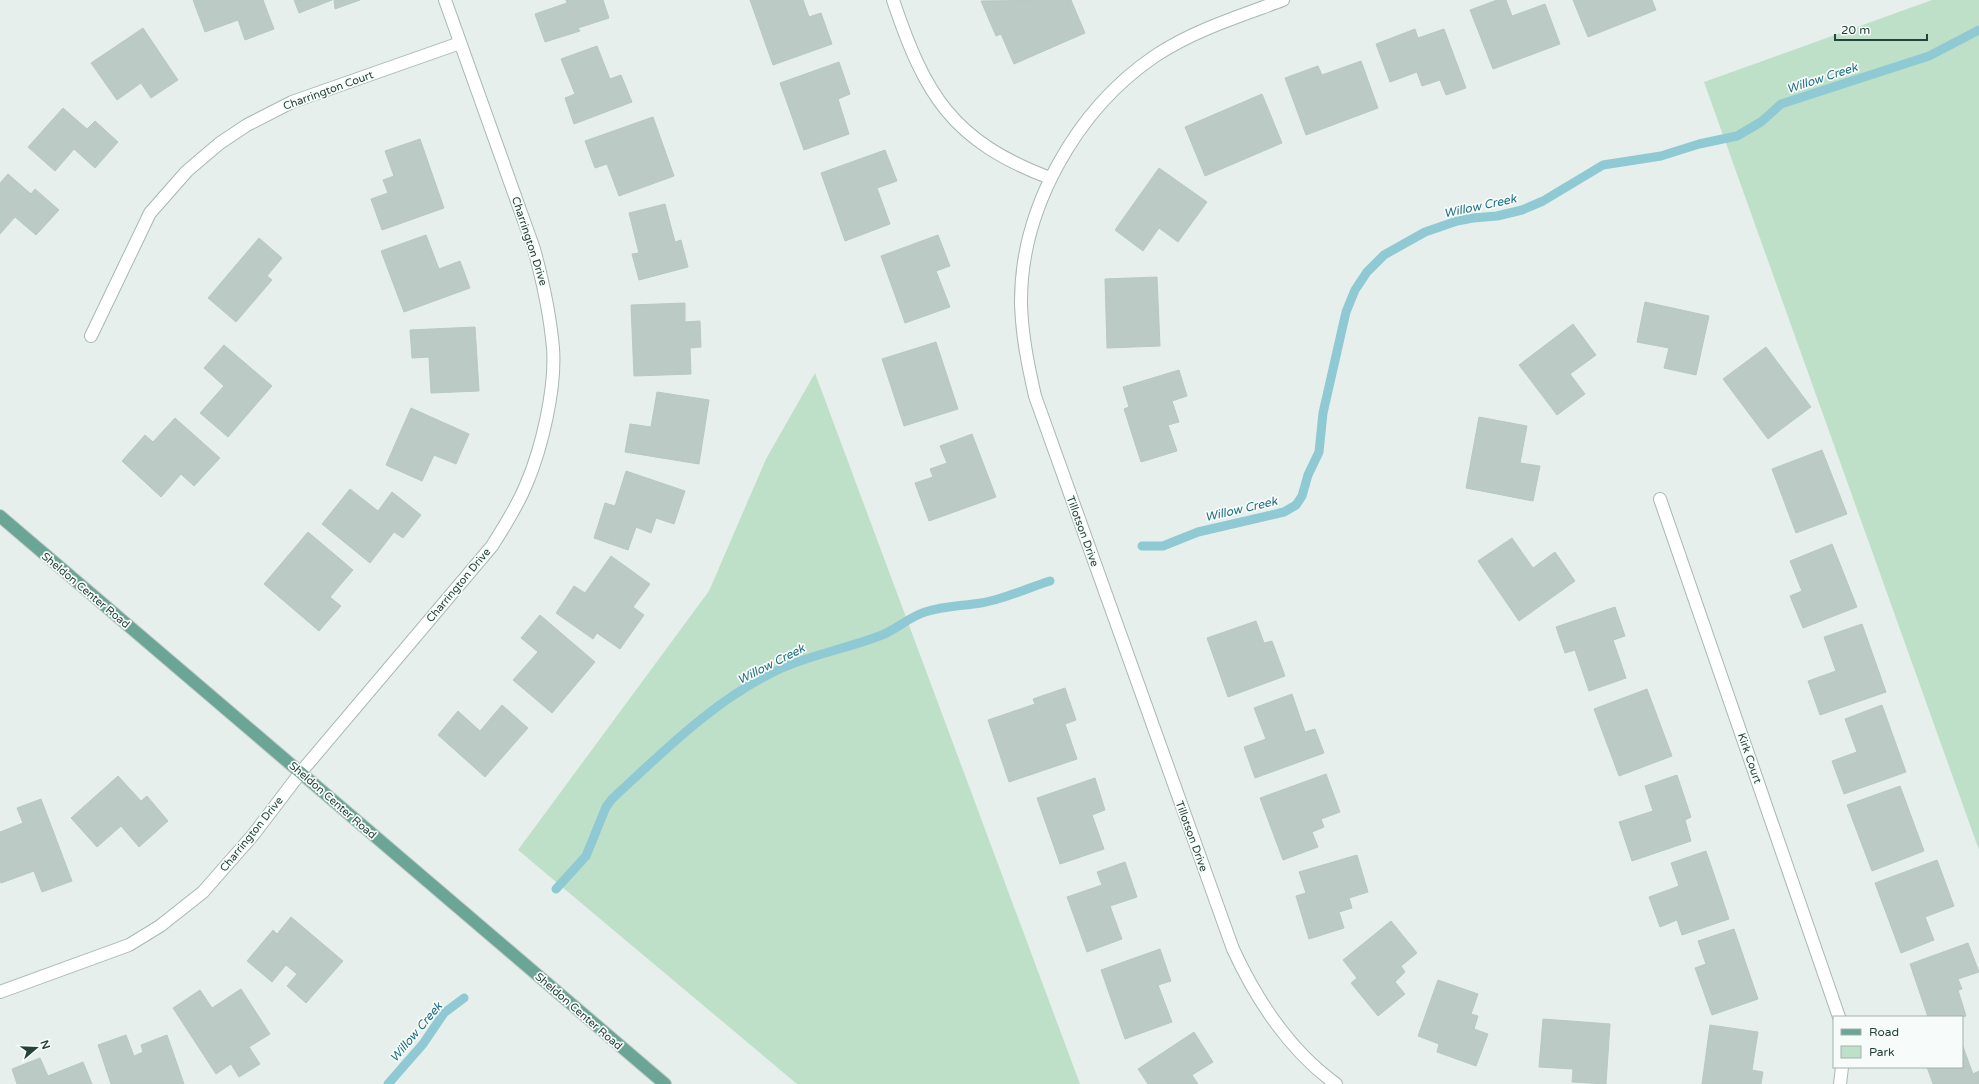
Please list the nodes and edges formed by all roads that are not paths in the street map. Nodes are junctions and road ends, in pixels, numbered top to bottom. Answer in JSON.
{"nodes":[{"id":1,"x":445,"y":0,"type":"edge"},
{"id":2,"x":893,"y":0,"type":"edge"},
{"id":3,"x":1283,"y":0,"type":"edge"},
{"id":4,"x":460,"y":43,"type":"junction"},
{"id":5,"x":1050,"y":178,"type":"junction"},
{"id":6,"x":91,"y":336,"type":"dead end"},
{"id":7,"x":1660,"y":499,"type":"dead end"},
{"id":8,"x":0,"y":516,"type":"edge"},
{"id":9,"x":301,"y":772,"type":"junction"},
{"id":10,"x":0,"y":992,"type":"edge"},
{"id":11,"x":1840,"y":1016,"type":"edge"},
{"id":12,"x":1842,"y":1068,"type":"edge"},
{"id":13,"x":665,"y":1084,"type":"edge"},
{"id":14,"x":1336,"y":1084,"type":"edge"},
{"id":15,"x":1840,"y":1084,"type":"edge"}],
"edges":[{"from":1,"to":4,"type":"street","name":"Charrington Drive"},
{"from":2,"to":5,"type":"street"},
{"from":3,"to":5,"type":"street","name":"Tillotson Drive"},
{"from":4,"to":6,"type":"street","name":"Charrington Court"},
{"from":4,"to":9,"type":"street","name":"Charrington Drive"},
{"from":5,"to":14,"type":"street","name":"Tillotson Drive"},
{"from":7,"to":11,"type":"street","name":"Kirk Court"},
{"from":8,"to":9,"type":"main road","name":"Sheldon Center Road"},
{"from":9,"to":10,"type":"street","name":"Charrington Drive"},
{"from":9,"to":13,"type":"main road","name":"Sheldon Center Road"},
{"from":12,"to":15,"type":"street"}]}
